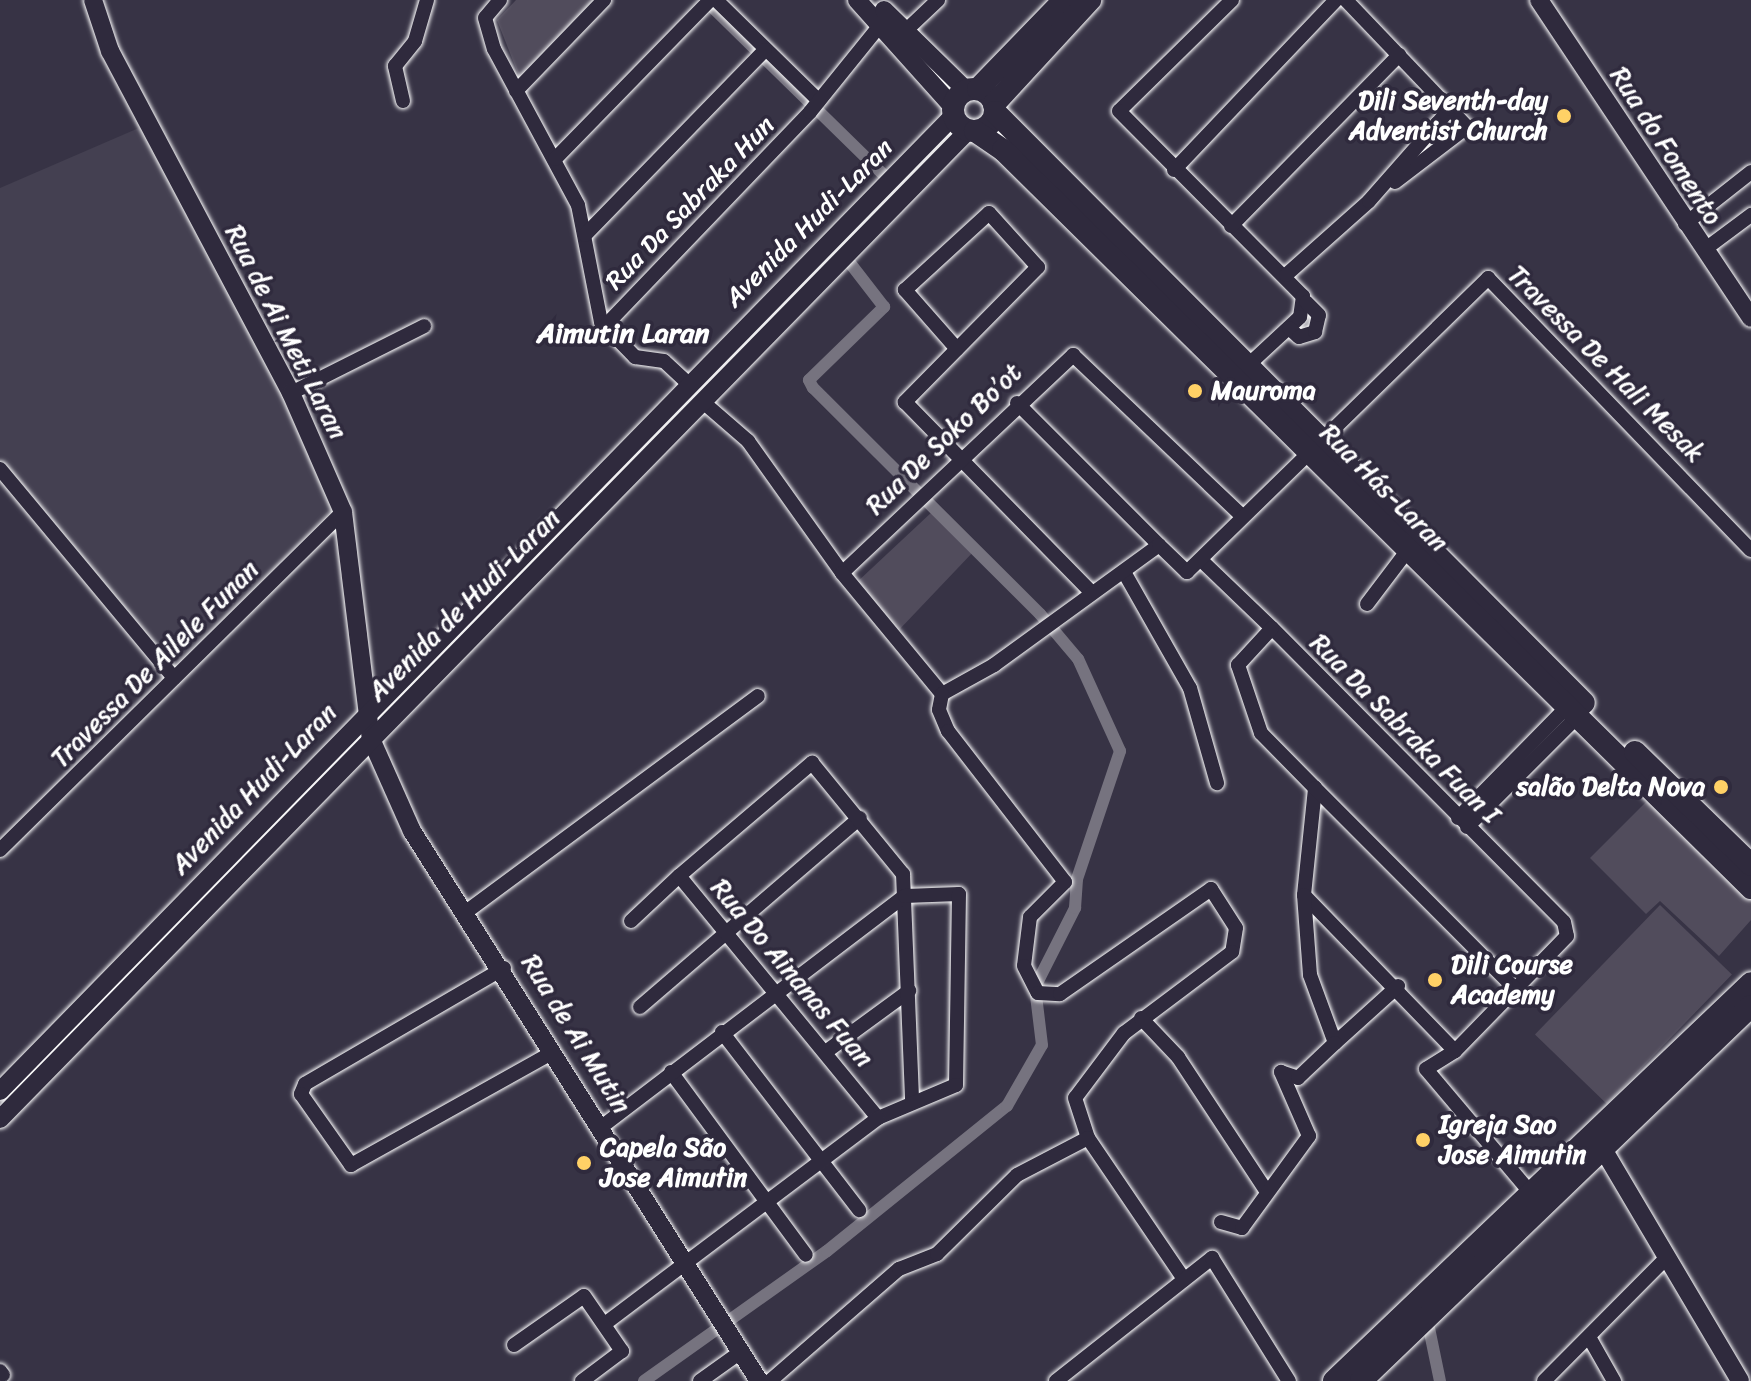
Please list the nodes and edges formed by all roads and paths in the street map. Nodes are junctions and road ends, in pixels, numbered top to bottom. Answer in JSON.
{"nodes":[{"id":1,"x":93,"y":0,"type":"edge"},
{"id":2,"x":427,"y":0,"type":"edge"},
{"id":3,"x":500,"y":0,"type":"edge"},
{"id":4,"x":604,"y":0,"type":"edge"},
{"id":5,"x":857,"y":0,"type":"edge"},
{"id":6,"x":874,"y":0,"type":"edge"},
{"id":7,"x":938,"y":0,"type":"edge"},
{"id":8,"x":1064,"y":0,"type":"edge"},
{"id":9,"x":1090,"y":0,"type":"edge"},
{"id":10,"x":1232,"y":0,"type":"edge"},
{"id":11,"x":1336,"y":0,"type":"edge"},
{"id":12,"x":1346,"y":0,"type":"edge"},
{"id":13,"x":1539,"y":0,"type":"edge"},
{"id":14,"x":710,"y":2,"type":"edge"},
{"id":15,"x":881,"y":24,"type":"junction"},
{"id":16,"x":900,"y":36,"type":"junction"},
{"id":17,"x":761,"y":55,"type":"junction"},
{"id":18,"x":1399,"y":55,"type":"junction"},
{"id":19,"x":516,"y":91,"type":"junction"},
{"id":20,"x":403,"y":101,"type":"dead end"},
{"id":21,"x":815,"y":107,"type":"junction"},
{"id":22,"x":1450,"y":109,"type":"junction"},
{"id":23,"x":973,"y":110,"type":"junction"},
{"id":24,"x":555,"y":159,"type":"junction"},
{"id":25,"x":1174,"y":170,"type":"junction"},
{"id":26,"x":1751,"y":172,"type":"edge"},
{"id":27,"x":1369,"y":201,"type":"junction"},
{"id":28,"x":1751,"y":215,"type":"edge"},
{"id":29,"x":1685,"y":224,"type":"junction"},
{"id":30,"x":1231,"y":226,"type":"junction"},
{"id":31,"x":585,"y":235,"type":"junction"},
{"id":32,"x":1704,"y":250,"type":"junction"},
{"id":33,"x":1286,"y":275,"type":"junction"},
{"id":34,"x":1306,"y":302,"type":"junction"},
{"id":35,"x":1751,"y":318,"type":"edge"},
{"id":36,"x":424,"y":326,"type":"dead end"},
{"id":37,"x":604,"y":327,"type":"junction"},
{"id":38,"x":1289,"y":328,"type":"junction"},
{"id":39,"x":957,"y":349,"type":"junction"},
{"id":40,"x":1235,"y":364,"type":"junction"},
{"id":41,"x":689,"y":384,"type":"junction"},
{"id":42,"x":291,"y":393,"type":"junction"},
{"id":43,"x":703,"y":402,"type":"junction"},
{"id":44,"x":1017,"y":403,"type":"junction"},
{"id":45,"x":1314,"y":445,"type":"junction"},
{"id":46,"x":961,"y":456,"type":"junction"},
{"id":47,"x":0,"y":469,"type":"edge"},
{"id":48,"x":343,"y":512,"type":"junction"},
{"id":49,"x":1242,"y":516,"type":"junction"},
{"id":50,"x":1159,"y":545,"type":"junction"},
{"id":51,"x":1408,"y":550,"type":"junction"},
{"id":52,"x":1751,"y":550,"type":"edge"},
{"id":53,"x":1201,"y":560,"type":"junction"},
{"id":54,"x":1124,"y":572,"type":"junction"},
{"id":55,"x":842,"y":573,"type":"junction"},
{"id":56,"x":1092,"y":593,"type":"junction"},
{"id":57,"x":1367,"y":604,"type":"dead end"},
{"id":58,"x":1272,"y":628,"type":"junction"},
{"id":59,"x":174,"y":678,"type":"junction"},
{"id":60,"x":942,"y":694,"type":"junction"},
{"id":61,"x":758,"y":696,"type":"dead end"},
{"id":62,"x":1577,"y":706,"type":"junction"},
{"id":63,"x":373,"y":707,"type":"junction"},
{"id":64,"x":371,"y":739,"type":"junction"},
{"id":65,"x":1217,"y":783,"type":"dead end"},
{"id":66,"x":1315,"y":788,"type":"junction"},
{"id":67,"x":860,"y":818,"type":"junction"},
{"id":68,"x":1463,"y":822,"type":"junction"},
{"id":69,"x":0,"y":850,"type":"edge"},
{"id":70,"x":1751,"y":865,"type":"edge"},
{"id":71,"x":679,"y":876,"type":"junction"},
{"id":72,"x":1751,"y":888,"type":"edge"},
{"id":73,"x":1304,"y":895,"type":"junction"},
{"id":74,"x":905,"y":896,"type":"junction"},
{"id":75,"x":466,"y":912,"type":"junction"},
{"id":76,"x":631,"y":921,"type":"dead end"},
{"id":77,"x":730,"y":933,"type":"junction"},
{"id":78,"x":504,"y":968,"type":"junction"},
{"id":79,"x":1751,"y":983,"type":"edge"},
{"id":80,"x":1398,"y":986,"type":"junction"},
{"id":81,"x":779,"y":989,"type":"junction"},
{"id":82,"x":1515,"y":989,"type":"junction"},
{"id":83,"x":909,"y":991,"type":"junction"},
{"id":84,"x":1751,"y":1006,"type":"edge"},
{"id":85,"x":640,"y":1007,"type":"dead end"},
{"id":86,"x":1141,"y":1018,"type":"junction"},
{"id":87,"x":722,"y":1032,"type":"junction"},
{"id":88,"x":1335,"y":1043,"type":"junction"},
{"id":89,"x":827,"y":1051,"type":"junction"},
{"id":90,"x":1455,"y":1051,"type":"junction"},
{"id":91,"x":553,"y":1052,"type":"junction"},
{"id":92,"x":671,"y":1072,"type":"junction"},
{"id":93,"x":0,"y":1091,"type":"edge"},
{"id":94,"x":912,"y":1103,"type":"junction"},
{"id":95,"x":878,"y":1118,"type":"junction"},
{"id":96,"x":0,"y":1119,"type":"edge"},
{"id":97,"x":604,"y":1125,"type":"junction"},
{"id":98,"x":1088,"y":1138,"type":"junction"},
{"id":99,"x":1603,"y":1149,"type":"junction"},
{"id":100,"x":821,"y":1160,"type":"junction"},
{"id":101,"x":1265,"y":1189,"type":"junction"},
{"id":102,"x":1530,"y":1192,"type":"junction"},
{"id":103,"x":768,"y":1199,"type":"junction"},
{"id":104,"x":859,"y":1210,"type":"dead end"},
{"id":105,"x":1221,"y":1222,"type":"dead end"},
{"id":106,"x":806,"y":1255,"type":"dead end"},
{"id":107,"x":1667,"y":1257,"type":"junction"},
{"id":108,"x":686,"y":1262,"type":"junction"},
{"id":109,"x":1184,"y":1279,"type":"junction"},
{"id":110,"x":605,"y":1324,"type":"junction"},
{"id":111,"x":1589,"y":1337,"type":"junction"},
{"id":112,"x":514,"y":1345,"type":"dead end"},
{"id":113,"x":742,"y":1351,"type":"junction"},
{"id":114,"x":1372,"y":1377,"type":"edge"},
{"id":115,"x":582,"y":1381,"type":"edge"},
{"id":116,"x":700,"y":1381,"type":"edge"},
{"id":117,"x":759,"y":1381,"type":"edge"},
{"id":118,"x":770,"y":1381,"type":"edge"},
{"id":119,"x":1056,"y":1381,"type":"edge"},
{"id":120,"x":1289,"y":1381,"type":"edge"},
{"id":121,"x":1334,"y":1381,"type":"edge"},
{"id":122,"x":1544,"y":1381,"type":"edge"},
{"id":123,"x":1614,"y":1381,"type":"edge"},
{"id":124,"x":1740,"y":1381,"type":"edge"}],
"edges":[{"from":1,"to":42,"type":"main road","name":"Rua de Ai Meti Laran"},
{"from":2,"to":20,"type":"street"},
{"from":3,"to":19,"type":"street"},
{"from":4,"to":19,"type":"street"},
{"from":5,"to":15,"type":"main road","name":"Rua Hás-Laran"},
{"from":6,"to":16,"type":"main road","name":"Rua Hás-Laran"},
{"from":7,"to":16,"type":"street"},
{"from":8,"to":23,"type":"main road","name":"Avenida Hudi-Laran"},
{"from":9,"to":23,"type":"main road","name":"Avenida de Hudi-Laran"},
{"from":10,"to":25,"type":"street"},
{"from":11,"to":25,"type":"street"},
{"from":12,"to":18,"type":"street"},
{"from":13,"to":29,"type":"main road","name":"Rua do Fomento"},
{"from":14,"to":17,"type":"street"},
{"from":14,"to":24,"type":"street"},
{"from":15,"to":16,"type":"main road","name":"Rua Hás-Laran"},
{"from":15,"to":21,"type":"street","name":"Rua Da Sabraka Hun"},
{"from":16,"to":23,"type":"main road","name":"Rua Hás-Laran"},
{"from":17,"to":21,"type":"street"},
{"from":17,"to":31,"type":"street"},
{"from":18,"to":22,"type":"street"},
{"from":18,"to":30,"type":"street"},
{"from":19,"to":24,"type":"street"},
{"from":21,"to":37,"type":"street","name":"Rua Da Sabraka Hun"},
{"from":22,"to":27,"type":"street"},
{"from":22,"to":27,"type":"street"},
{"from":23,"to":40,"type":"main road","name":"Rua Hás-Laran"},
{"from":23,"to":41,"type":"main road","name":"Avenida Hudi-Laran"},
{"from":23,"to":43,"type":"main road","name":"Avenida de Hudi-Laran"},
{"from":24,"to":31,"type":"street"},
{"from":25,"to":30,"type":"street"},
{"from":26,"to":29,"type":"street"},
{"from":27,"to":33,"type":"street"},
{"from":28,"to":32,"type":"street"},
{"from":29,"to":32,"type":"main road","name":"Rua do Fomento"},
{"from":30,"to":33,"type":"street"},
{"from":31,"to":37,"type":"street"},
{"from":32,"to":35,"type":"main road","name":"Rua do Fomento"},
{"from":33,"to":34,"type":"street"},
{"from":34,"to":38,"type":"street"},
{"from":34,"to":38,"type":"street"},
{"from":36,"to":42,"type":"street"},
{"from":37,"to":41,"type":"street"},
{"from":38,"to":40,"type":"street"},
{"from":39,"to":39,"type":"street"},
{"from":39,"to":46,"type":"street"},
{"from":40,"to":45,"type":"main road","name":"Rua Hás-Laran"},
{"from":41,"to":63,"type":"main road","name":"Avenida Hudi-Laran"},
{"from":42,"to":48,"type":"main road","name":"Rua de Ai Meti Laran"},
{"from":43,"to":55,"type":"street"},
{"from":43,"to":64,"type":"main road","name":"Avenida de Hudi-Laran"},
{"from":44,"to":46,"type":"street","name":"Rua De Soko Bo’ot"},
{"from":44,"to":49,"type":"street","name":"Rua De Soko Bo’ot"},
{"from":44,"to":50,"type":"street"},
{"from":45,"to":49,"type":"street"},
{"from":45,"to":51,"type":"main road","name":"Rua Hás-Laran"},
{"from":45,"to":52,"type":"street","name":"Travessa De Hali Mesak"},
{"from":45,"to":62,"type":"main road","name":"Rua Hás-Laran"},
{"from":46,"to":55,"type":"street","name":"Rua De Soko Bo’ot"},
{"from":46,"to":56,"type":"street"},
{"from":47,"to":59,"type":"street"},
{"from":48,"to":59,"type":"street","name":"Travessa De Ailele Funan"},
{"from":48,"to":63,"type":"main road","name":"Rua de Ai Meti Laran"},
{"from":49,"to":53,"type":"street"},
{"from":50,"to":53,"type":"street"},
{"from":50,"to":54,"type":"street"},
{"from":51,"to":57,"type":"street"},
{"from":51,"to":62,"type":"main road","name":"Rua Hás-Laran"},
{"from":53,"to":58,"type":"street","name":"Rua Da Sabraka Fuan I"},
{"from":54,"to":56,"type":"street"},
{"from":54,"to":65,"type":"street"},
{"from":55,"to":60,"type":"street"},
{"from":56,"to":60,"type":"street"},
{"from":58,"to":66,"type":"street"},
{"from":58,"to":68,"type":"street","name":"Rua Da Sabraka Fuan I"},
{"from":59,"to":69,"type":"street","name":"Travessa De Ailele Funan"},
{"from":60,"to":86,"type":"street"},
{"from":61,"to":75,"type":"street"},
{"from":62,"to":68,"type":"street"},
{"from":62,"to":70,"type":"main road","name":"Rua Hás-Laran"},
{"from":62,"to":72,"type":"main road","name":"Rua Hás-Laran"},
{"from":63,"to":64,"type":"main road","name":"Rua de Ai Mutin"},
{"from":63,"to":93,"type":"main road","name":"Avenida Hudi-Laran"},
{"from":64,"to":75,"type":"main road","name":"Rua de Ai Mutin"},
{"from":64,"to":96,"type":"main road","name":"Avenida de Hudi-Laran"},
{"from":66,"to":73,"type":"street"},
{"from":66,"to":82,"type":"street"},
{"from":67,"to":71,"type":"street","name":"Rua Do Ainanas Fuan"},
{"from":67,"to":74,"type":"street","name":"Rua Do Ainanas Fuan"},
{"from":67,"to":77,"type":"street"},
{"from":68,"to":82,"type":"street","name":"Rua Da Sabraka Fuan I"},
{"from":71,"to":76,"type":"street"},
{"from":71,"to":77,"type":"street","name":"Rua Do Ainanas Fuan"},
{"from":73,"to":80,"type":"street"},
{"from":73,"to":88,"type":"street"},
{"from":74,"to":81,"type":"street"},
{"from":74,"to":83,"type":"street","name":"Rua Do Ainanas Fuan"},
{"from":74,"to":94,"type":"street"},
{"from":75,"to":78,"type":"main road","name":"Rua de Ai Mutin"},
{"from":77,"to":81,"type":"street","name":"Rua Do Ainanas Fuan"},
{"from":77,"to":85,"type":"street"},
{"from":78,"to":91,"type":"main road","name":"Rua de Ai Mutin"},
{"from":78,"to":91,"type":"street"},
{"from":79,"to":102,"type":"main road"},
{"from":80,"to":88,"type":"street"},
{"from":80,"to":90,"type":"street"},
{"from":81,"to":87,"type":"street"},
{"from":81,"to":89,"type":"street","name":"Rua Do Ainanas Fuan"},
{"from":82,"to":90,"type":"street"},
{"from":83,"to":89,"type":"street"},
{"from":83,"to":94,"type":"street","name":"Rua Do Ainanas Fuan"},
{"from":84,"to":99,"type":"main road"},
{"from":86,"to":98,"type":"street"},
{"from":86,"to":101,"type":"street"},
{"from":87,"to":92,"type":"street"},
{"from":87,"to":100,"type":"street"},
{"from":88,"to":101,"type":"street"},
{"from":89,"to":95,"type":"street","name":"Rua Do Ainanas Fuan"},
{"from":90,"to":102,"type":"street"},
{"from":91,"to":97,"type":"main road","name":"Rua de Ai Mutin"},
{"from":92,"to":97,"type":"street"},
{"from":92,"to":103,"type":"street"},
{"from":94,"to":95,"type":"street"},
{"from":95,"to":100,"type":"street"},
{"from":97,"to":108,"type":"main road","name":"Rua de Ai Mutin"},
{"from":98,"to":109,"type":"street"},
{"from":98,"to":118,"type":"street"},
{"from":99,"to":107,"type":"main road"},
{"from":99,"to":114,"type":"main road"},
{"from":100,"to":103,"type":"street"},
{"from":100,"to":104,"type":"street"},
{"from":101,"to":105,"type":"street"},
{"from":102,"to":121,"type":"main road"},
{"from":103,"to":106,"type":"street"},
{"from":103,"to":108,"type":"street"},
{"from":107,"to":111,"type":"street"},
{"from":107,"to":124,"type":"main road"},
{"from":108,"to":110,"type":"street"},
{"from":108,"to":113,"type":"main road","name":"Rua de Ai Mutin"},
{"from":109,"to":119,"type":"street"},
{"from":109,"to":120,"type":"street"},
{"from":110,"to":112,"type":"street"},
{"from":110,"to":115,"type":"street"},
{"from":111,"to":122,"type":"street"},
{"from":111,"to":123,"type":"street"},
{"from":113,"to":116,"type":"street"},
{"from":113,"to":117,"type":"main road","name":"Rua de Ai Mutin"}]}
